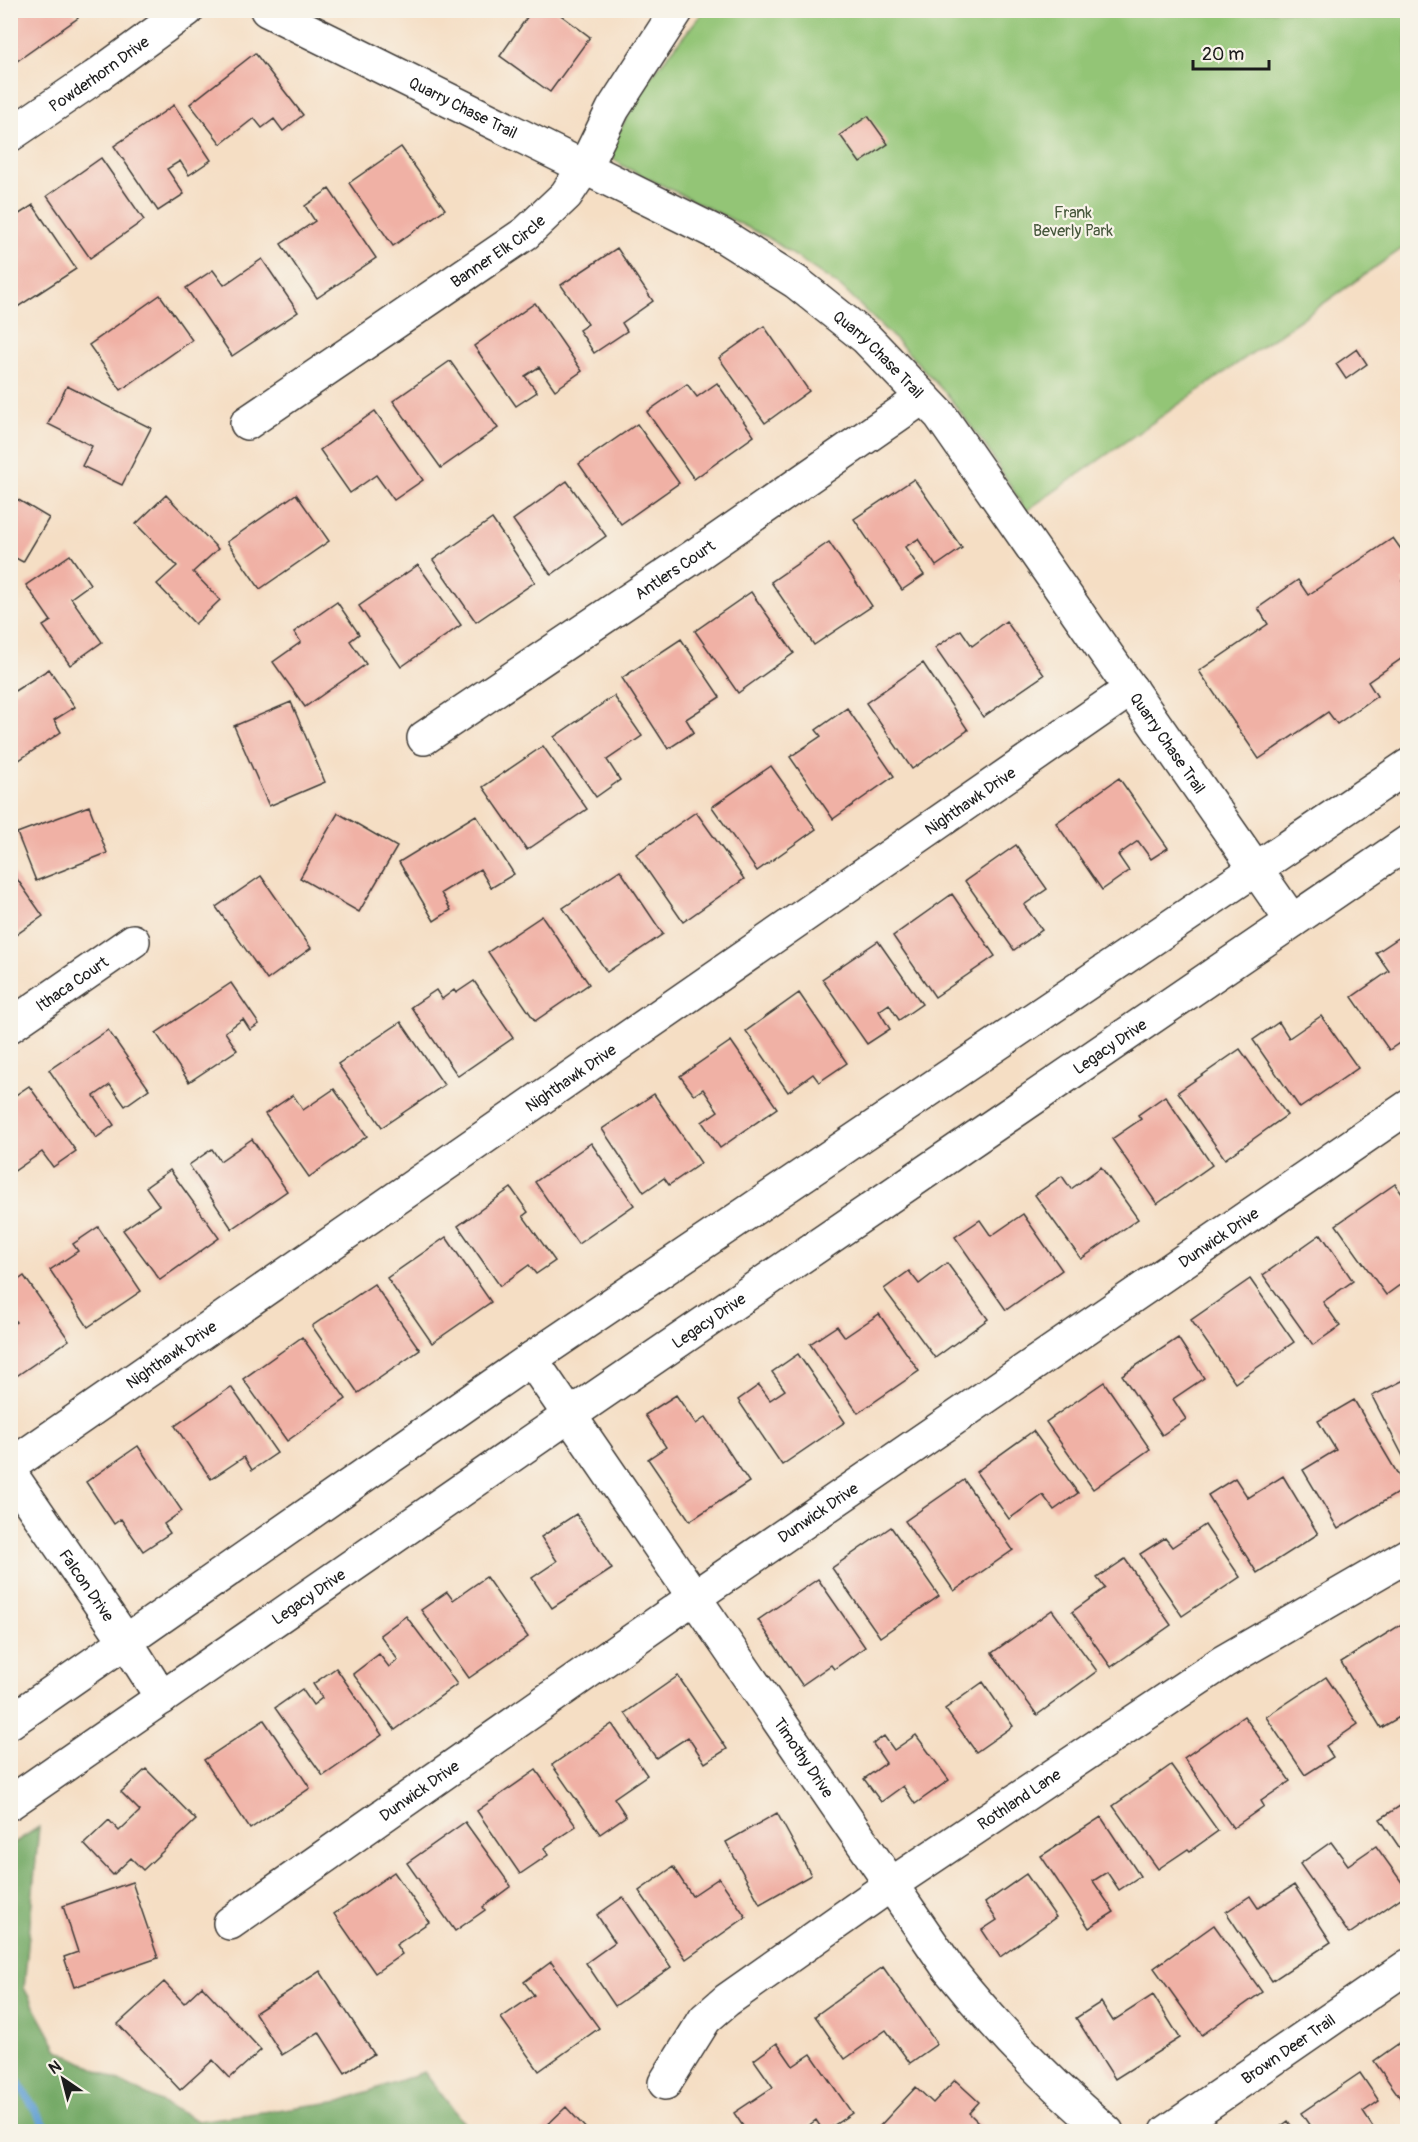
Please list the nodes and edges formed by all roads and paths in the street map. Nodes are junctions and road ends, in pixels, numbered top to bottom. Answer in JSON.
{"nodes":[{"id":1,"x":187,"y":10,"type":"edge"},
{"id":2,"x":267,"y":10,"type":"edge"},
{"id":3,"x":677,"y":10,"type":"edge"},
{"id":4,"x":10,"y":135,"type":"edge"},
{"id":5,"x":584,"y":168,"type":"junction"},
{"id":6,"x":922,"y":398,"type":"junction"},
{"id":7,"x":247,"y":423,"type":"dead end"},
{"id":8,"x":1131,"y":689,"type":"junction"},
{"id":9,"x":424,"y":738,"type":"dead end"},
{"id":10,"x":1407,"y":766,"type":"edge"},
{"id":11,"x":1407,"y":842,"type":"edge"},
{"id":12,"x":1256,"y":868,"type":"junction"},
{"id":13,"x":1292,"y":921,"type":"junction"},
{"id":14,"x":133,"y":941,"type":"dead end"},
{"id":15,"x":10,"y":1026,"type":"edge"},
{"id":16,"x":1407,"y":1107,"type":"edge"},
{"id":17,"x":531,"y":1359,"type":"junction"},
{"id":18,"x":570,"y":1415,"type":"junction"},
{"id":19,"x":10,"y":1466,"type":"edge"},
{"id":20,"x":10,"y":1473,"type":"edge"},
{"id":21,"x":1407,"y":1555,"type":"edge"},
{"id":22,"x":693,"y":1598,"type":"junction"},
{"id":23,"x":127,"y":1643,"type":"junction"},
{"id":24,"x":162,"y":1698,"type":"junction"},
{"id":25,"x":10,"y":1722,"type":"edge"},
{"id":26,"x":10,"y":1803,"type":"edge"},
{"id":27,"x":890,"y":1885,"type":"junction"},
{"id":28,"x":230,"y":1923,"type":"dead end"},
{"id":29,"x":1407,"y":1966,"type":"edge"},
{"id":30,"x":665,"y":2083,"type":"dead end"},
{"id":31,"x":1107,"y":2132,"type":"edge"},
{"id":32,"x":1167,"y":2132,"type":"edge"}],
"edges":[{"from":1,"to":4,"type":"street","name":"Powderhorn Drive"},
{"from":2,"to":5,"type":"street","name":"Quarry Chase Trail"},
{"from":3,"to":5,"type":"street","name":"Banner Elk Circle"},
{"from":5,"to":6,"type":"street","name":"Quarry Chase Trail"},
{"from":5,"to":7,"type":"street","name":"Banner Elk Circle"},
{"from":6,"to":8,"type":"street","name":"Quarry Chase Trail"},
{"from":6,"to":9,"type":"street","name":"Antlers Court"},
{"from":8,"to":12,"type":"street","name":"Quarry Chase Trail"},
{"from":8,"to":19,"type":"street","name":"Nighthawk Drive"},
{"from":10,"to":12,"type":"street"},
{"from":11,"to":13,"type":"street","name":"Legacy Drive"},
{"from":12,"to":13,"type":"street","name":"Quarry Chase Trail"},
{"from":12,"to":17,"type":"street"},
{"from":13,"to":18,"type":"street","name":"Legacy Drive"},
{"from":14,"to":15,"type":"street","name":"Ithaca Court"},
{"from":16,"to":22,"type":"street","name":"Dunwick Drive"},
{"from":17,"to":18,"type":"street","name":"Timothy Drive"},
{"from":17,"to":23,"type":"street"},
{"from":18,"to":22,"type":"street","name":"Timothy Drive"},
{"from":18,"to":24,"type":"street","name":"Legacy Drive"},
{"from":20,"to":23,"type":"street","name":"Falcon Drive"},
{"from":21,"to":27,"type":"street","name":"Rothland Lane"},
{"from":22,"to":27,"type":"street","name":"Timothy Drive"},
{"from":22,"to":28,"type":"street","name":"Dunwick Drive"},
{"from":23,"to":24,"type":"street","name":"Falcon Drive"},
{"from":23,"to":25,"type":"street"},
{"from":24,"to":26,"type":"street","name":"Legacy Drive"},
{"from":27,"to":30,"type":"street","name":"Rothland Lane"},
{"from":27,"to":31,"type":"street","name":"Timothy Drive"},
{"from":29,"to":32,"type":"street","name":"Brown Deer Trail"}]}
